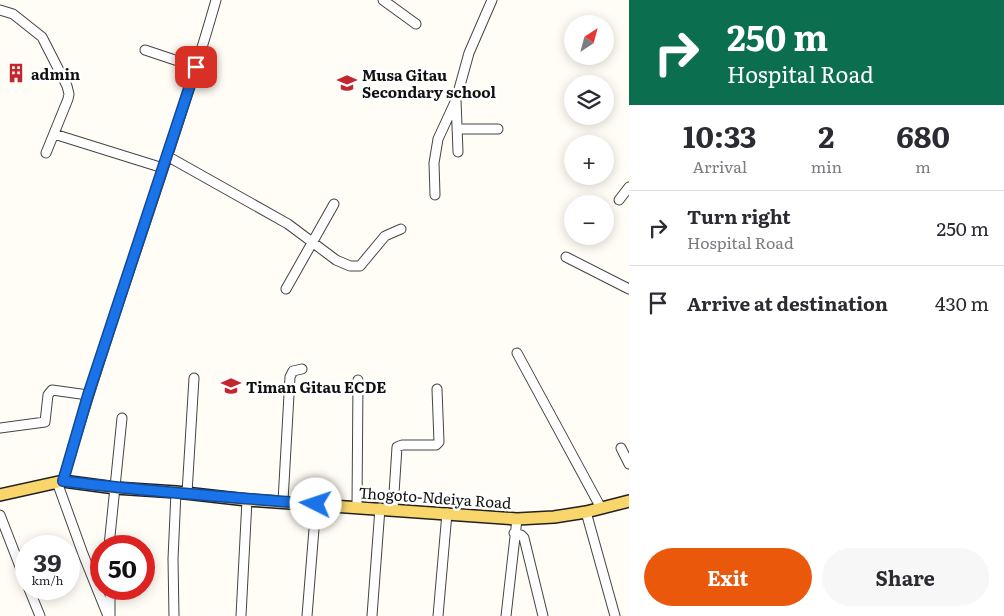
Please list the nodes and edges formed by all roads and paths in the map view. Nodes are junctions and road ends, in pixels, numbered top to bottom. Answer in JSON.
{"nodes":[{"id":1,"x":216,"y":0,"type":"edge"},
{"id":2,"x":383,"y":0,"type":"edge"},
{"id":3,"x":492,"y":0,"type":"edge"},
{"id":4,"x":0,"y":10,"type":"edge"},
{"id":5,"x":416,"y":24,"type":"dead end"},
{"id":6,"x":145,"y":50,"type":"dead end"},
{"id":7,"x":196,"y":67,"type":"junction"},
{"id":8,"x":456,"y":100,"type":"junction"},
{"id":9,"x":457,"y":128,"type":"junction"},
{"id":10,"x":498,"y":129,"type":"dead end"},
{"id":11,"x":54,"y":134,"type":"junction"},
{"id":12,"x":458,"y":152,"type":"dead end"},
{"id":13,"x":46,"y":153,"type":"dead end"},
{"id":14,"x":167,"y":156,"type":"junction"},
{"id":15,"x":163,"y":168,"type":"junction"},
{"id":16,"x":629,"y":187,"type":"edge"},
{"id":17,"x":435,"y":195,"type":"dead end"},
{"id":18,"x":619,"y":200,"type":"dead end"},
{"id":19,"x":334,"y":204,"type":"dead end"},
{"id":20,"x":401,"y":229,"type":"dead end"},
{"id":21,"x":312,"y":242,"type":"junction"},
{"id":22,"x":566,"y":257,"type":"dead end"},
{"id":23,"x":286,"y":289,"type":"dead end"},
{"id":24,"x":629,"y":289,"type":"edge"},
{"id":25,"x":517,"y":353,"type":"dead end"},
{"id":26,"x":302,"y":369,"type":"dead end"},
{"id":27,"x":194,"y":378,"type":"dead end"},
{"id":28,"x":358,"y":380,"type":"dead end"},
{"id":29,"x":436,"y":389,"type":"dead end"},
{"id":30,"x":88,"y":395,"type":"junction"},
{"id":31,"x":122,"y":418,"type":"dead end"},
{"id":32,"x":0,"y":428,"type":"edge"},
{"id":33,"x":621,"y":448,"type":"dead end"},
{"id":34,"x":629,"y":464,"type":"edge"},
{"id":35,"x":60,"y":482,"type":"junction"},
{"id":36,"x":114,"y":488,"type":"junction"},
{"id":37,"x":182,"y":492,"type":"junction"},
{"id":38,"x":0,"y":495,"type":"edge"},
{"id":39,"x":247,"y":500,"type":"junction"},
{"id":40,"x":283,"y":501,"type":"junction"},
{"id":41,"x":629,"y":501,"type":"edge"},
{"id":42,"x":316,"y":504,"type":"junction"},
{"id":43,"x":357,"y":506,"type":"junction"},
{"id":44,"x":380,"y":508,"type":"junction"},
{"id":45,"x":601,"y":508,"type":"junction"},
{"id":46,"x":393,"y":509,"type":"junction"},
{"id":47,"x":586,"y":512,"type":"junction"},
{"id":48,"x":448,"y":514,"type":"junction"},
{"id":49,"x":0,"y":515,"type":"edge"},
{"id":50,"x":516,"y":519,"type":"junction"},
{"id":51,"x":514,"y":533,"type":"junction"},
{"id":52,"x":110,"y":535,"type":"edge"},
{"id":53,"x":15,"y":554,"type":"edge"},
{"id":54,"x":33,"y":600,"type":"edge"},
{"id":55,"x":110,"y":600,"type":"edge"},
{"id":56,"x":40,"y":616,"type":"edge"},
{"id":57,"x":109,"y":616,"type":"edge"},
{"id":58,"x":174,"y":616,"type":"edge"},
{"id":59,"x":241,"y":616,"type":"edge"},
{"id":60,"x":307,"y":616,"type":"edge"},
{"id":61,"x":372,"y":616,"type":"edge"},
{"id":62,"x":438,"y":616,"type":"edge"},
{"id":63,"x":506,"y":616,"type":"edge"},
{"id":64,"x":543,"y":616,"type":"edge"},
{"id":65,"x":615,"y":616,"type":"edge"}],
"edges":[{"from":1,"to":7,"type":"street"},
{"from":2,"to":5,"type":"street"},
{"from":3,"to":8,"type":"street"},
{"from":4,"to":11,"type":"street"},
{"from":6,"to":7,"type":"street"},
{"from":7,"to":14,"type":"street"},
{"from":8,"to":9,"type":"street"},
{"from":8,"to":17,"type":"street"},
{"from":9,"to":10,"type":"street"},
{"from":9,"to":12,"type":"street"},
{"from":11,"to":13,"type":"street"},
{"from":11,"to":15,"type":"street"},
{"from":14,"to":15,"type":"street"},
{"from":14,"to":21,"type":"street"},
{"from":15,"to":30,"type":"street"},
{"from":16,"to":18,"type":"street"},
{"from":19,"to":21,"type":"street"},
{"from":20,"to":21,"type":"street"},
{"from":21,"to":23,"type":"street"},
{"from":22,"to":24,"type":"street"},
{"from":25,"to":45,"type":"street"},
{"from":26,"to":40,"type":"street"},
{"from":27,"to":37,"type":"street"},
{"from":28,"to":43,"type":"street"},
{"from":29,"to":46,"type":"street"},
{"from":30,"to":32,"type":"street"},
{"from":30,"to":35,"type":"street"},
{"from":31,"to":36,"type":"street"},
{"from":33,"to":34,"type":"street"},
{"from":35,"to":36,"type":"main road","name":"Thogoto-Ndeiya Road"},
{"from":35,"to":38,"type":"main road","name":"Thogoto-Ndeiya Road"},
{"from":35,"to":57,"type":"street"},
{"from":36,"to":37,"type":"main road","name":"Thogoto-Ndeiya Road"},
{"from":36,"to":52,"type":"street"},
{"from":37,"to":39,"type":"main road","name":"Thogoto-Ndeiya Road"},
{"from":37,"to":58,"type":"street"},
{"from":39,"to":40,"type":"main road","name":"Thogoto-Ndeiya Road"},
{"from":39,"to":59,"type":"street"},
{"from":40,"to":42,"type":"main road","name":"Thogoto-Ndeiya Road"},
{"from":41,"to":45,"type":"main road","name":"Thogoto-Ndeiya Road"},
{"from":42,"to":43,"type":"main road","name":"Thogoto-Ndeiya Road"},
{"from":42,"to":60,"type":"street"},
{"from":43,"to":44,"type":"main road","name":"Thogoto-Ndeiya Road"},
{"from":44,"to":46,"type":"main road","name":"Thogoto-Ndeiya Road"},
{"from":44,"to":61,"type":"street"},
{"from":45,"to":47,"type":"main road","name":"Thogoto-Ndeiya Road"},
{"from":46,"to":48,"type":"main road","name":"Thogoto-Ndeiya Road"},
{"from":47,"to":50,"type":"main road","name":"Thogoto-Ndeiya Road"},
{"from":47,"to":65,"type":"street"},
{"from":48,"to":50,"type":"main road","name":"Thogoto-Ndeiya Road"},
{"from":48,"to":62,"type":"street"},
{"from":49,"to":53,"type":"street"},
{"from":50,"to":51,"type":"street"},
{"from":51,"to":63,"type":"street"},
{"from":51,"to":64,"type":"street"},
{"from":54,"to":56,"type":"street"},
{"from":55,"to":57,"type":"street"}]}
